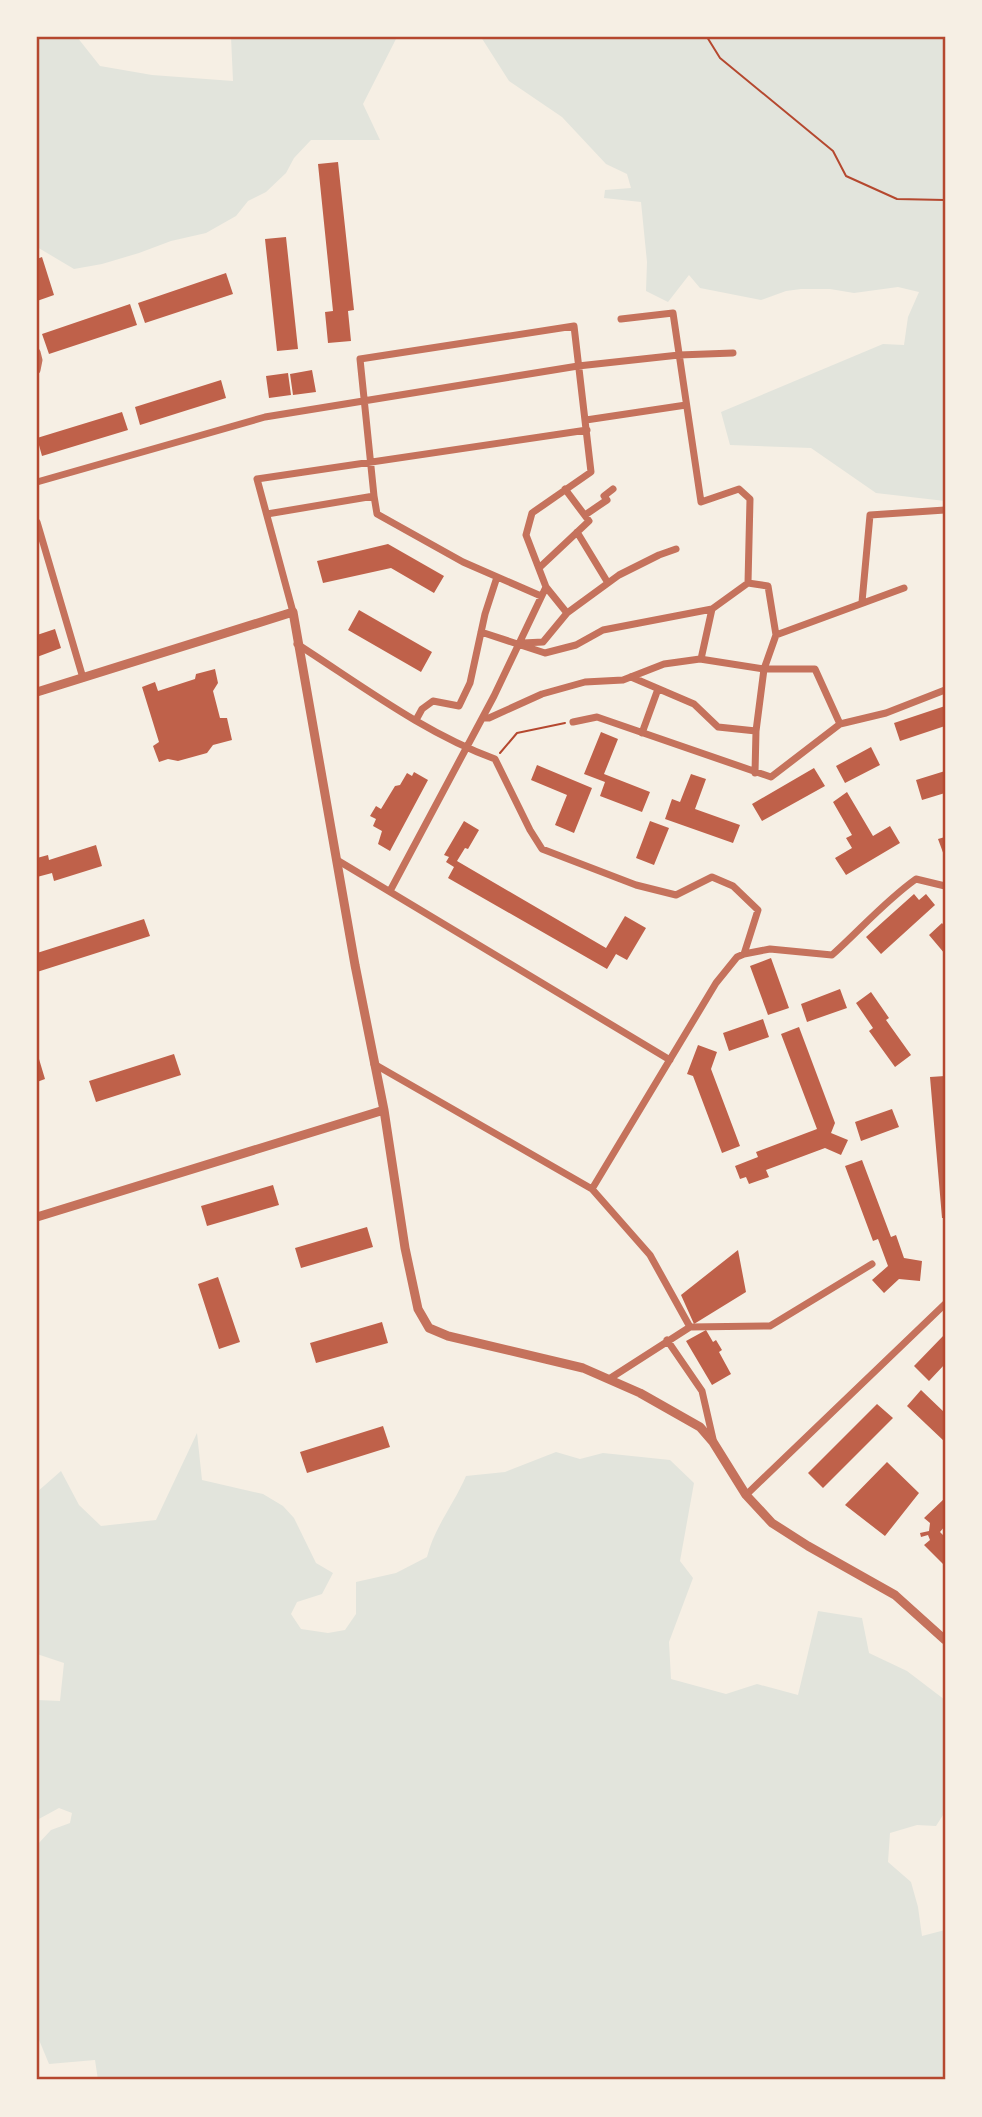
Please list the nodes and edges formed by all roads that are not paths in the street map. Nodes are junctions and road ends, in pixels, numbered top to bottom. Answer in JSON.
{"nodes":[{"id":1,"x":621,"y":319,"type":"dead end"},
{"id":2,"x":37,"y":352,"type":"edge"},
{"id":3,"x":733,"y":353,"type":"dead end"},
{"id":4,"x":679,"y":355,"type":"junction"},
{"id":5,"x":579,"y":366,"type":"junction"},
{"id":6,"x":37,"y":370,"type":"edge"},
{"id":7,"x":364,"y":400,"type":"junction"},
{"id":8,"x":686,"y":405,"type":"junction"},
{"id":9,"x":586,"y":420,"type":"junction"},
{"id":10,"x":587,"y":430,"type":"junction"},
{"id":11,"x":370,"y":461,"type":"junction"},
{"id":12,"x":37,"y":482,"type":"edge"},
{"id":13,"x":565,"y":489,"type":"junction"},
{"id":14,"x":613,"y":489,"type":"dead end"},
{"id":15,"x":374,"y":496,"type":"junction"},
{"id":16,"x":945,"y":510,"type":"edge"},
{"id":17,"x":267,"y":514,"type":"junction"},
{"id":18,"x":585,"y":515,"type":"junction"},
{"id":19,"x":37,"y":522,"type":"edge"},
{"id":20,"x":577,"y":532,"type":"junction"},
{"id":21,"x":676,"y":549,"type":"dead end"},
{"id":22,"x":539,"y":568,"type":"junction"},
{"id":23,"x":497,"y":577,"type":"junction"},
{"id":24,"x":608,"y":583,"type":"junction"},
{"id":25,"x":748,"y":583,"type":"junction"},
{"id":26,"x":546,"y":587,"type":"junction"},
{"id":27,"x":904,"y":588,"type":"dead end"},
{"id":28,"x":541,"y":596,"type":"junction"},
{"id":29,"x":862,"y":602,"type":"junction"},
{"id":30,"x":712,"y":610,"type":"junction"},
{"id":31,"x":293,"y":612,"type":"junction"},
{"id":32,"x":567,"y":613,"type":"junction"},
{"id":33,"x":481,"y":632,"type":"junction"},
{"id":34,"x":776,"y":635,"type":"junction"},
{"id":35,"x":519,"y":643,"type":"junction"},
{"id":36,"x":297,"y":644,"type":"junction"},
{"id":37,"x":701,"y":659,"type":"junction"},
{"id":38,"x":764,"y":669,"type":"junction"},
{"id":39,"x":630,"y":677,"type":"junction"},
{"id":40,"x":83,"y":678,"type":"junction"},
{"id":41,"x":658,"y":689,"type":"junction"},
{"id":42,"x":945,"y":690,"type":"edge"},
{"id":43,"x":37,"y":692,"type":"edge"},
{"id":44,"x":482,"y":718,"type":"junction"},
{"id":45,"x":416,"y":720,"type":"junction"},
{"id":46,"x":573,"y":722,"type":"road end"},
{"id":47,"x":840,"y":724,"type":"junction"},
{"id":48,"x":756,"y":731,"type":"junction"},
{"id":49,"x":642,"y":733,"type":"junction"},
{"id":50,"x":466,"y":748,"type":"junction"},
{"id":51,"x":755,"y":773,"type":"junction"},
{"id":52,"x":337,"y":860,"type":"junction"},
{"id":53,"x":945,"y":886,"type":"edge"},
{"id":54,"x":390,"y":891,"type":"junction"},
{"id":55,"x":744,"y":954,"type":"junction"},
{"id":56,"x":670,"y":1060,"type":"junction"},
{"id":57,"x":374,"y":1064,"type":"junction"},
{"id":58,"x":384,"y":1110,"type":"junction"},
{"id":59,"x":592,"y":1189,"type":"junction"},
{"id":60,"x":37,"y":1217,"type":"edge"},
{"id":61,"x":872,"y":1264,"type":"dead end"},
{"id":62,"x":945,"y":1304,"type":"edge"},
{"id":63,"x":690,"y":1327,"type":"junction"},
{"id":64,"x":667,"y":1340,"type":"junction"},
{"id":65,"x":610,"y":1379,"type":"junction"},
{"id":66,"x":713,"y":1442,"type":"junction"},
{"id":67,"x":746,"y":1495,"type":"junction"},
{"id":68,"x":945,"y":1640,"type":"edge"}],
"edges":[{"from":1,"to":4,"type":"street"},
{"from":2,"to":6,"type":"street"},
{"from":3,"to":4,"type":"street"},
{"from":4,"to":5,"type":"street"},
{"from":4,"to":8,"type":"street"},
{"from":5,"to":7,"type":"street"},
{"from":5,"to":7,"type":"street"},
{"from":5,"to":9,"type":"street"},
{"from":7,"to":11,"type":"street"},
{"from":7,"to":12,"type":"street"},
{"from":8,"to":9,"type":"street"},
{"from":8,"to":25,"type":"street"},
{"from":9,"to":10,"type":"street"},
{"from":10,"to":11,"type":"street"},
{"from":10,"to":13,"type":"street"},
{"from":11,"to":15,"type":"street"},
{"from":11,"to":17,"type":"street"},
{"from":13,"to":18,"type":"street"},
{"from":13,"to":22,"type":"street"},
{"from":14,"to":18,"type":"street"},
{"from":15,"to":17,"type":"street"},
{"from":15,"to":23,"type":"street"},
{"from":16,"to":29,"type":"street"},
{"from":17,"to":31,"type":"street"},
{"from":18,"to":20,"type":"street"},
{"from":19,"to":40,"type":"street"},
{"from":20,"to":22,"type":"street"},
{"from":20,"to":24,"type":"street"},
{"from":21,"to":24,"type":"street"},
{"from":22,"to":26,"type":"street"},
{"from":23,"to":28,"type":"street"},
{"from":23,"to":33,"type":"street"},
{"from":24,"to":32,"type":"street"},
{"from":25,"to":30,"type":"street"},
{"from":25,"to":34,"type":"street"},
{"from":26,"to":28,"type":"street"},
{"from":26,"to":32,"type":"street"},
{"from":27,"to":29,"type":"street"},
{"from":28,"to":35,"type":"street"},
{"from":29,"to":34,"type":"street"},
{"from":30,"to":35,"type":"street"},
{"from":30,"to":37,"type":"street"},
{"from":31,"to":36,"type":"street"},
{"from":31,"to":40,"type":"street"},
{"from":32,"to":35,"type":"street"},
{"from":33,"to":35,"type":"street"},
{"from":33,"to":45,"type":"street"},
{"from":34,"to":38,"type":"street"},
{"from":35,"to":44,"type":"street"},
{"from":36,"to":45,"type":"street"},
{"from":36,"to":52,"type":"street"},
{"from":37,"to":38,"type":"street"},
{"from":37,"to":39,"type":"street"},
{"from":38,"to":47,"type":"street"},
{"from":38,"to":48,"type":"street"},
{"from":39,"to":41,"type":"street"},
{"from":39,"to":44,"type":"street"},
{"from":40,"to":43,"type":"street"},
{"from":41,"to":48,"type":"street"},
{"from":41,"to":49,"type":"street"},
{"from":42,"to":47,"type":"street"},
{"from":44,"to":50,"type":"street"},
{"from":45,"to":50,"type":"street"},
{"from":46,"to":49,"type":"street"},
{"from":47,"to":51,"type":"street"},
{"from":48,"to":51,"type":"street"},
{"from":49,"to":51,"type":"street"},
{"from":50,"to":54,"type":"street"},
{"from":50,"to":55,"type":"street"},
{"from":52,"to":54,"type":"street"},
{"from":52,"to":57,"type":"street"},
{"from":53,"to":55,"type":"street"},
{"from":54,"to":56,"type":"street"},
{"from":55,"to":56,"type":"street"},
{"from":56,"to":59,"type":"street"},
{"from":57,"to":58,"type":"street"},
{"from":57,"to":59,"type":"street"},
{"from":58,"to":60,"type":"street"},
{"from":58,"to":65,"type":"street"},
{"from":59,"to":63,"type":"street"},
{"from":61,"to":63,"type":"street"},
{"from":62,"to":67,"type":"street"},
{"from":63,"to":64,"type":"street"},
{"from":64,"to":65,"type":"street"},
{"from":64,"to":66,"type":"street"},
{"from":65,"to":66,"type":"street"},
{"from":66,"to":67,"type":"street"},
{"from":67,"to":68,"type":"street"}]}
